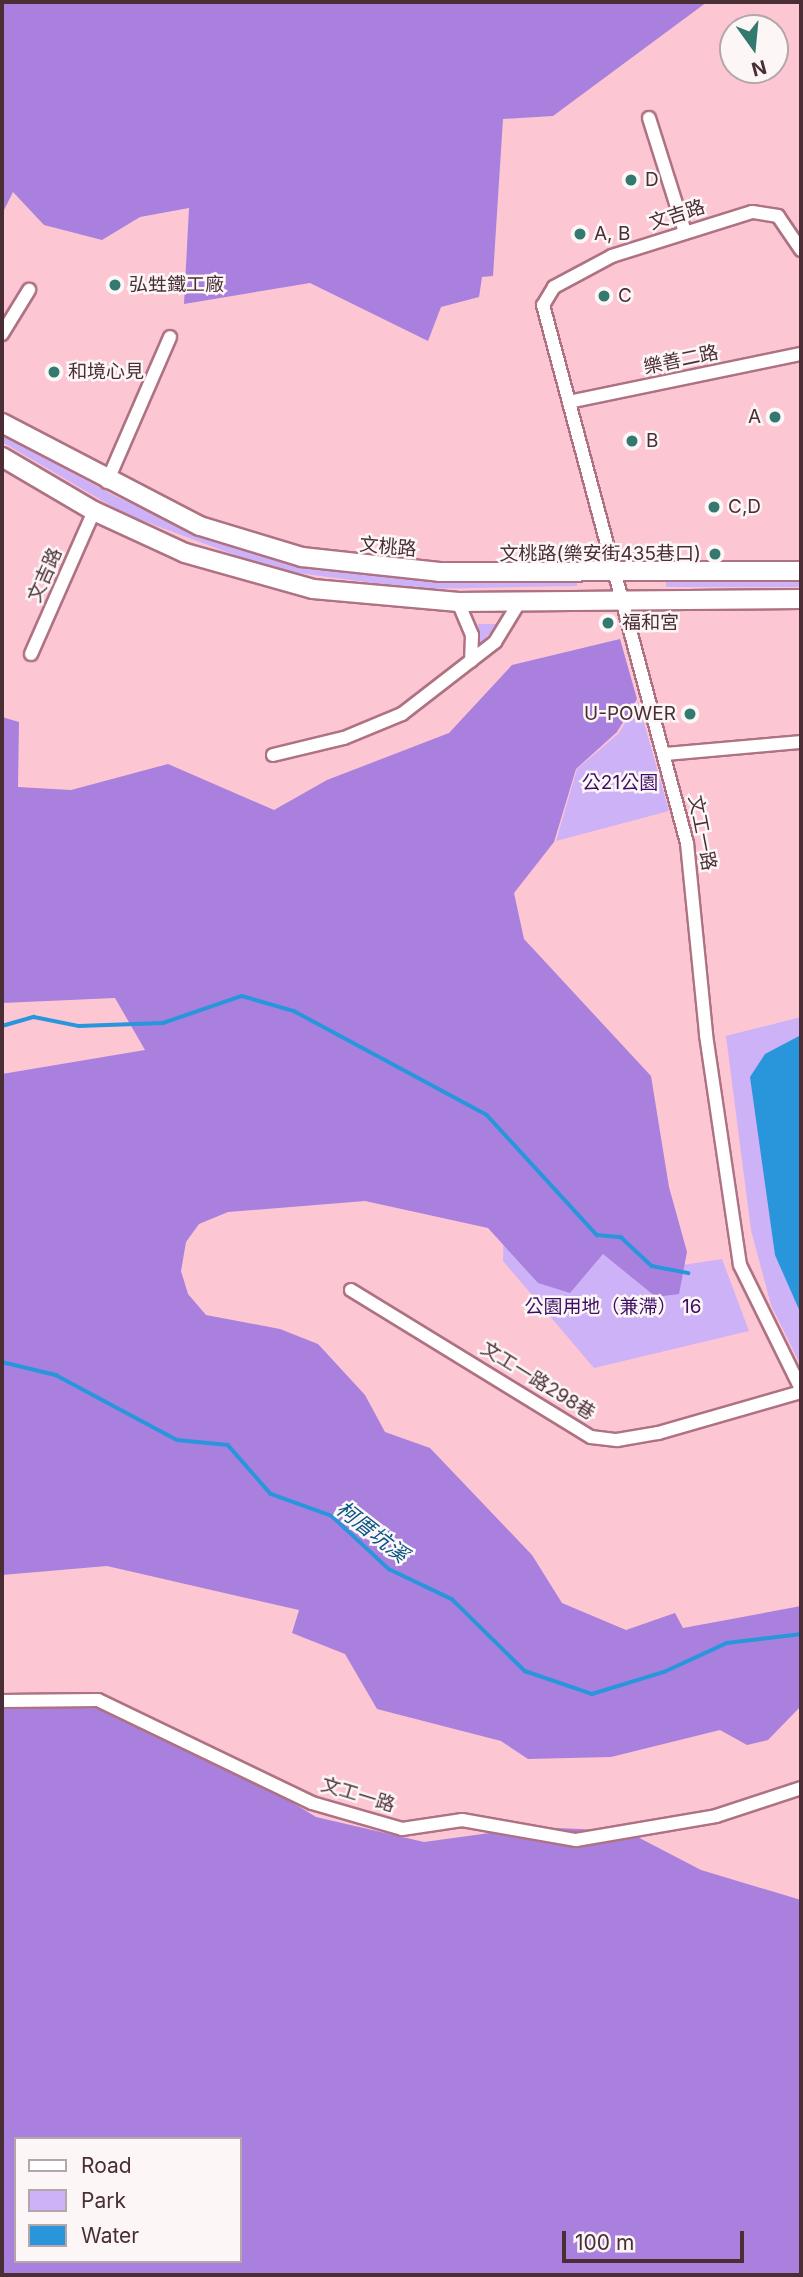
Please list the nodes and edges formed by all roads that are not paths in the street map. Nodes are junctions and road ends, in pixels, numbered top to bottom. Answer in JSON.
{"nodes":[{"id":1,"x":649,"y":118,"type":"dead end"},
{"id":2,"x":685,"y":232,"type":"junction"},
{"id":3,"x":801,"y":250,"type":"edge"},
{"id":4,"x":554,"y":287,"type":"joint"},
{"id":5,"x":29,"y":290,"type":"dead end"},
{"id":6,"x":2,"y":334,"type":"edge"},
{"id":7,"x":170,"y":337,"type":"dead end"},
{"id":8,"x":801,"y":354,"type":"edge"},
{"id":9,"x":569,"y":402,"type":"junction"},
{"id":10,"x":2,"y":423,"type":"edge"},
{"id":11,"x":2,"y":457,"type":"edge"},
{"id":12,"x":107,"y":482,"type":"junction"},
{"id":13,"x":94,"y":511,"type":"junction"},
{"id":14,"x":801,"y":571,"type":"edge"},
{"id":15,"x":615,"y":573,"type":"junction"},
{"id":16,"x":801,"y":599,"type":"edge"},
{"id":17,"x":625,"y":600,"type":"junction"},
{"id":18,"x":520,"y":601,"type":"junction"},
{"id":19,"x":458,"y":602,"type":"junction"},
{"id":20,"x":31,"y":654,"type":"dead end"},
{"id":21,"x":471,"y":661,"type":"junction"},
{"id":22,"x":801,"y":742,"type":"edge"},
{"id":23,"x":666,"y":754,"type":"junction"},
{"id":24,"x":273,"y":755,"type":"dead end"},
{"id":25,"x":351,"y":1290,"type":"dead end"},
{"id":26,"x":801,"y":1391,"type":"edge"},
{"id":27,"x":2,"y":1701,"type":"edge"},
{"id":28,"x":801,"y":1788,"type":"edge"}],
"edges":[{"from":1,"to":2,"type":"street"},
{"from":2,"to":3,"type":"street","name":"文吉路"},
{"from":2,"to":4,"type":"street","name":"文吉路"},
{"from":4,"to":9,"type":"street","name":"文工一路"},
{"from":5,"to":6,"type":"street"},
{"from":7,"to":12,"type":"street"},
{"from":8,"to":9,"type":"street","name":"樂善二路"},
{"from":9,"to":15,"type":"street","name":"文工一路"},
{"from":10,"to":12,"type":"street","name":"文桃路"},
{"from":11,"to":13,"type":"street"},
{"from":12,"to":15,"type":"street","name":"文桃路"},
{"from":13,"to":19,"type":"street"},
{"from":13,"to":20,"type":"street","name":"文吉路"},
{"from":14,"to":15,"type":"street","name":"文桃路"},
{"from":15,"to":17,"type":"street","name":"文工一路"},
{"from":16,"to":17,"type":"street"},
{"from":17,"to":18,"type":"street"},
{"from":17,"to":23,"type":"street","name":"文工一路"},
{"from":18,"to":19,"type":"street"},
{"from":18,"to":21,"type":"street"},
{"from":19,"to":21,"type":"street"},
{"from":21,"to":24,"type":"street"},
{"from":22,"to":23,"type":"street"},
{"from":23,"to":26,"type":"street","name":"文工一路"},
{"from":25,"to":26,"type":"street","name":"文工一路298巷"},
{"from":27,"to":28,"type":"street","name":"文工一路"}]}
